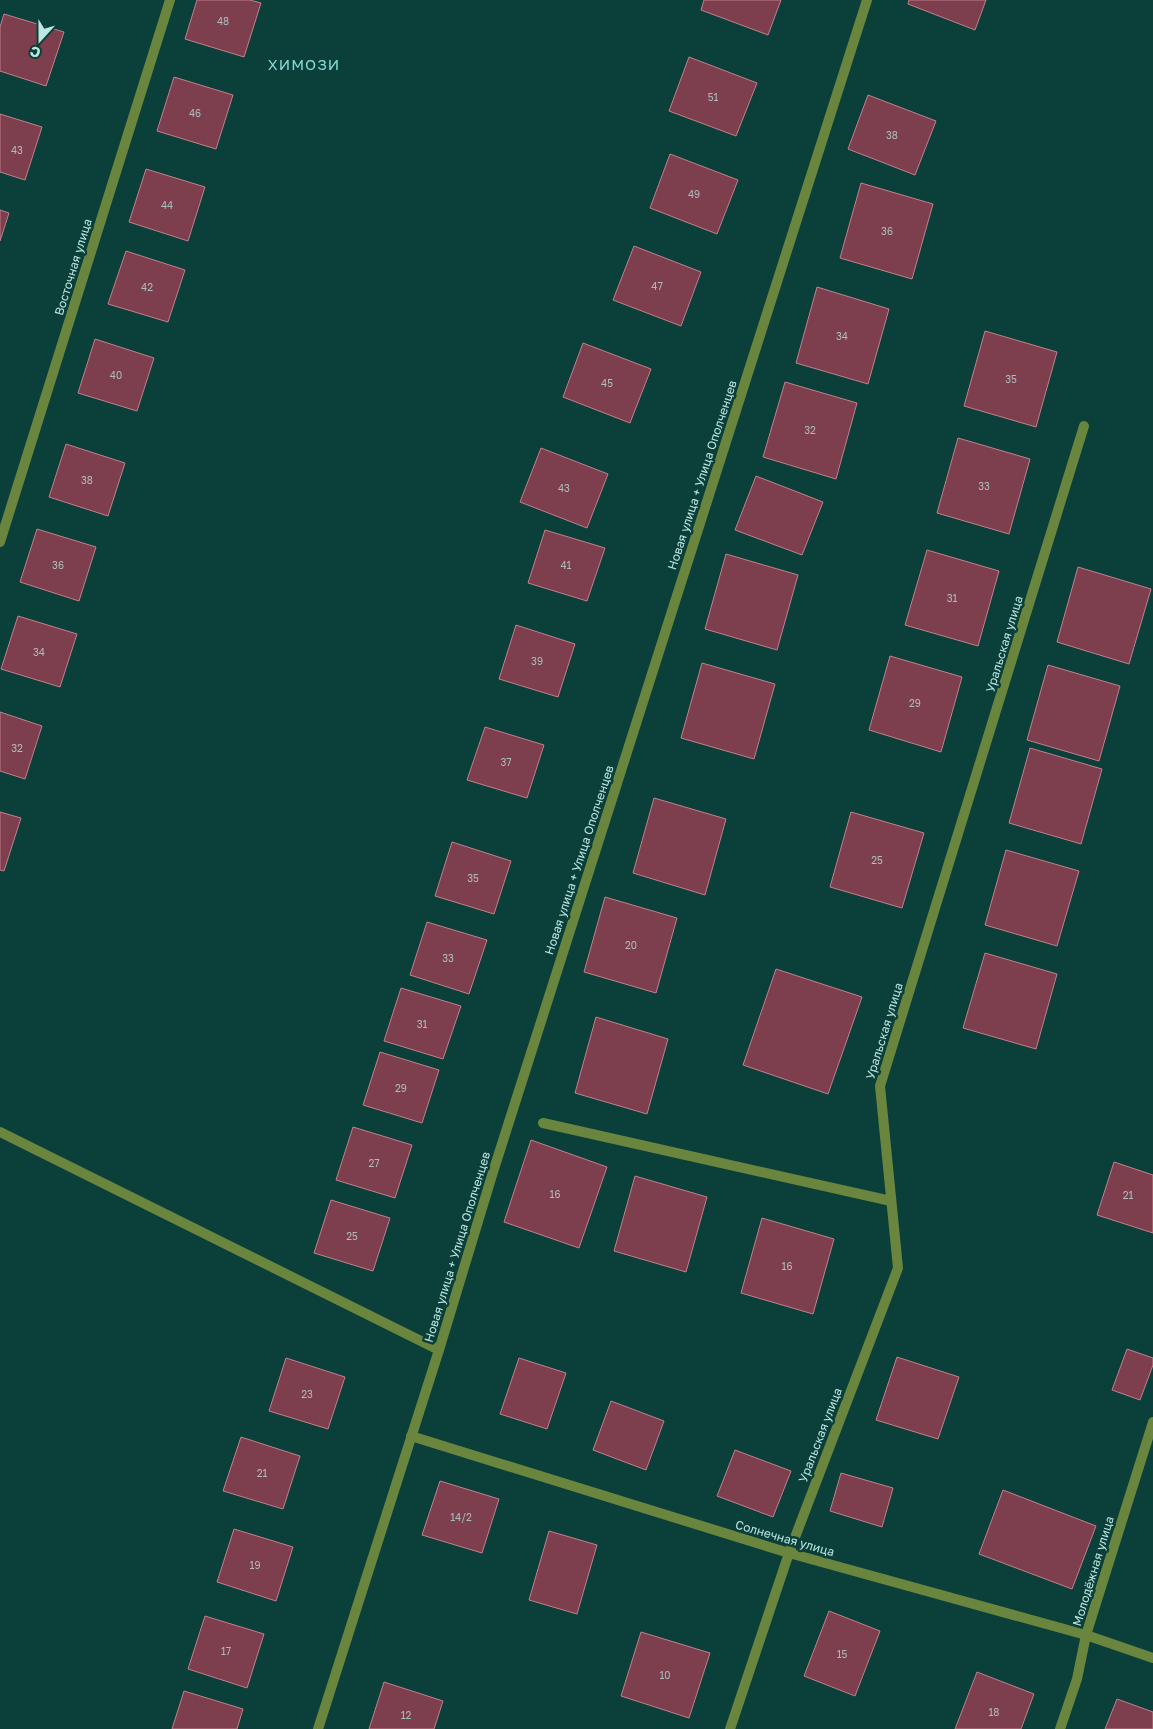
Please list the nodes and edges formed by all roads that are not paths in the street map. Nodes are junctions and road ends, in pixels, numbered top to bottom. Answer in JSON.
{"nodes":[{"id":1,"x":170,"y":0,"type":"edge"},
{"id":2,"x":867,"y":0,"type":"edge"},
{"id":3,"x":1084,"y":426,"type":"dead end"},
{"id":4,"x":0,"y":542,"type":"edge"},
{"id":5,"x":543,"y":1123,"type":"dead end"},
{"id":6,"x":0,"y":1132,"type":"edge"},
{"id":7,"x":892,"y":1201,"type":"junction"},
{"id":8,"x":440,"y":1350,"type":"junction"},
{"id":9,"x":1153,"y":1422,"type":"edge"},
{"id":10,"x":411,"y":1436,"type":"junction"},
{"id":11,"x":789,"y":1553,"type":"junction"},
{"id":12,"x":1086,"y":1635,"type":"junction"},
{"id":13,"x":1153,"y":1658,"type":"edge"},
{"id":14,"x":318,"y":1729,"type":"edge"},
{"id":15,"x":730,"y":1729,"type":"edge"},
{"id":16,"x":1060,"y":1729,"type":"edge"}],
"edges":[{"from":1,"to":4,"type":"street","name":"Восточная улица"},
{"from":2,"to":8,"type":"street","name":"Новая улица + Улица Ополченцев"},
{"from":3,"to":7,"type":"street","name":"Уральская улица"},
{"from":5,"to":7,"type":"street"},
{"from":6,"to":8,"type":"street"},
{"from":7,"to":11,"type":"street","name":"Уральская улица"},
{"from":8,"to":10,"type":"street","name":"Новая улица + Улица Ополченцев"},
{"from":9,"to":12,"type":"street","name":"Молодёжная улица"},
{"from":10,"to":11,"type":"street","name":"Солнечная улица"},
{"from":10,"to":14,"type":"street","name":"Новая улица + Улица Ополченцев"},
{"from":11,"to":12,"type":"street","name":"Солнечная улица"},
{"from":11,"to":15,"type":"street","name":"Уральская улица"},
{"from":12,"to":13,"type":"street","name":"Солнечная улица"},
{"from":12,"to":16,"type":"street","name":"Молодёжная улица"}]}
